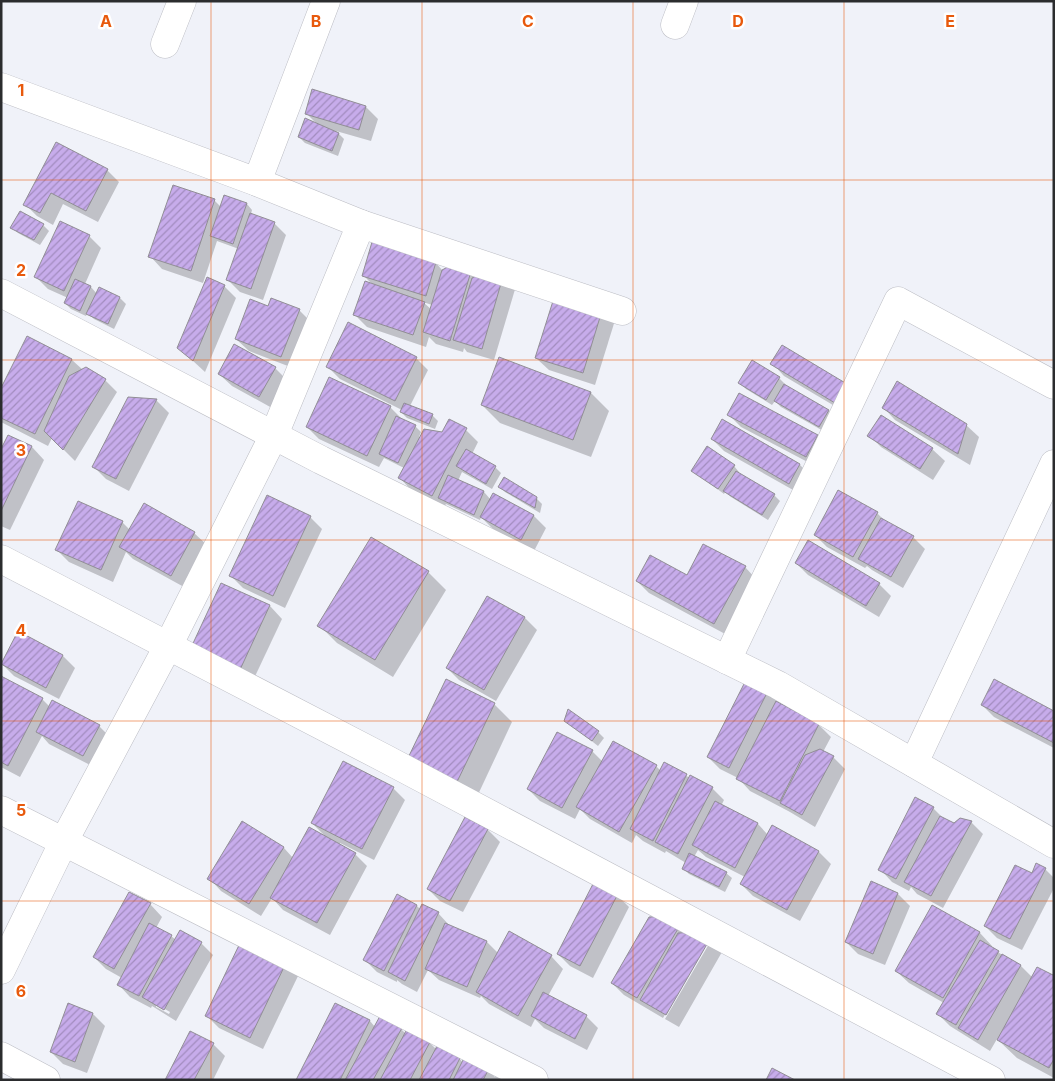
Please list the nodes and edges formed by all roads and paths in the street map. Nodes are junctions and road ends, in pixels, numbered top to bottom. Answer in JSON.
{"nodes":[{"id":1,"x":182,"y":1,"type":"edge"},
{"id":2,"x":326,"y":1,"type":"edge"},
{"id":3,"x":165,"y":44,"type":"dead end"},
{"id":4,"x":1,"y":87,"type":"edge"},
{"id":5,"x":257,"y":182,"type":"junction"},
{"id":6,"x":361,"y":224,"type":"junction"},
{"id":7,"x":1,"y":293,"type":"edge"},
{"id":8,"x":622,"y":311,"type":"dead end"},
{"id":9,"x":1054,"y":385,"type":"edge"},
{"id":10,"x":274,"y":435,"type":"junction"},
{"id":11,"x":1054,"y":464,"type":"edge"},
{"id":12,"x":1,"y":559,"type":"edge"},
{"id":13,"x":168,"y":646,"type":"junction"},
{"id":14,"x":727,"y":660,"type":"junction"},
{"id":15,"x":914,"y":763,"type":"junction"},
{"id":16,"x":1,"y":810,"type":"edge"},
{"id":17,"x":64,"y":841,"type":"junction"},
{"id":18,"x":1054,"y":844,"type":"edge"},
{"id":19,"x":1,"y":970,"type":"edge"},
{"id":20,"x":1,"y":1056,"type":"edge"},
{"id":21,"x":46,"y":1080,"type":"edge"},
{"id":22,"x":534,"y":1080,"type":"edge"},
{"id":23,"x":992,"y":1080,"type":"edge"}],
"edges":[{"from":1,"to":3,"type":"street"},
{"from":2,"to":5,"type":"street"},
{"from":4,"to":5,"type":"street"},
{"from":5,"to":6,"type":"street"},
{"from":6,"to":8,"type":"street"},
{"from":6,"to":10,"type":"street"},
{"from":7,"to":10,"type":"street"},
{"from":9,"to":14,"type":"street"},
{"from":10,"to":13,"type":"street"},
{"from":10,"to":14,"type":"street"},
{"from":11,"to":15,"type":"street"},
{"from":12,"to":13,"type":"street"},
{"from":13,"to":17,"type":"street"},
{"from":13,"to":23,"type":"street"},
{"from":14,"to":15,"type":"street"},
{"from":15,"to":18,"type":"street"},
{"from":16,"to":17,"type":"street"},
{"from":17,"to":19,"type":"street"},
{"from":17,"to":22,"type":"street"},
{"from":20,"to":21,"type":"street"}]}
